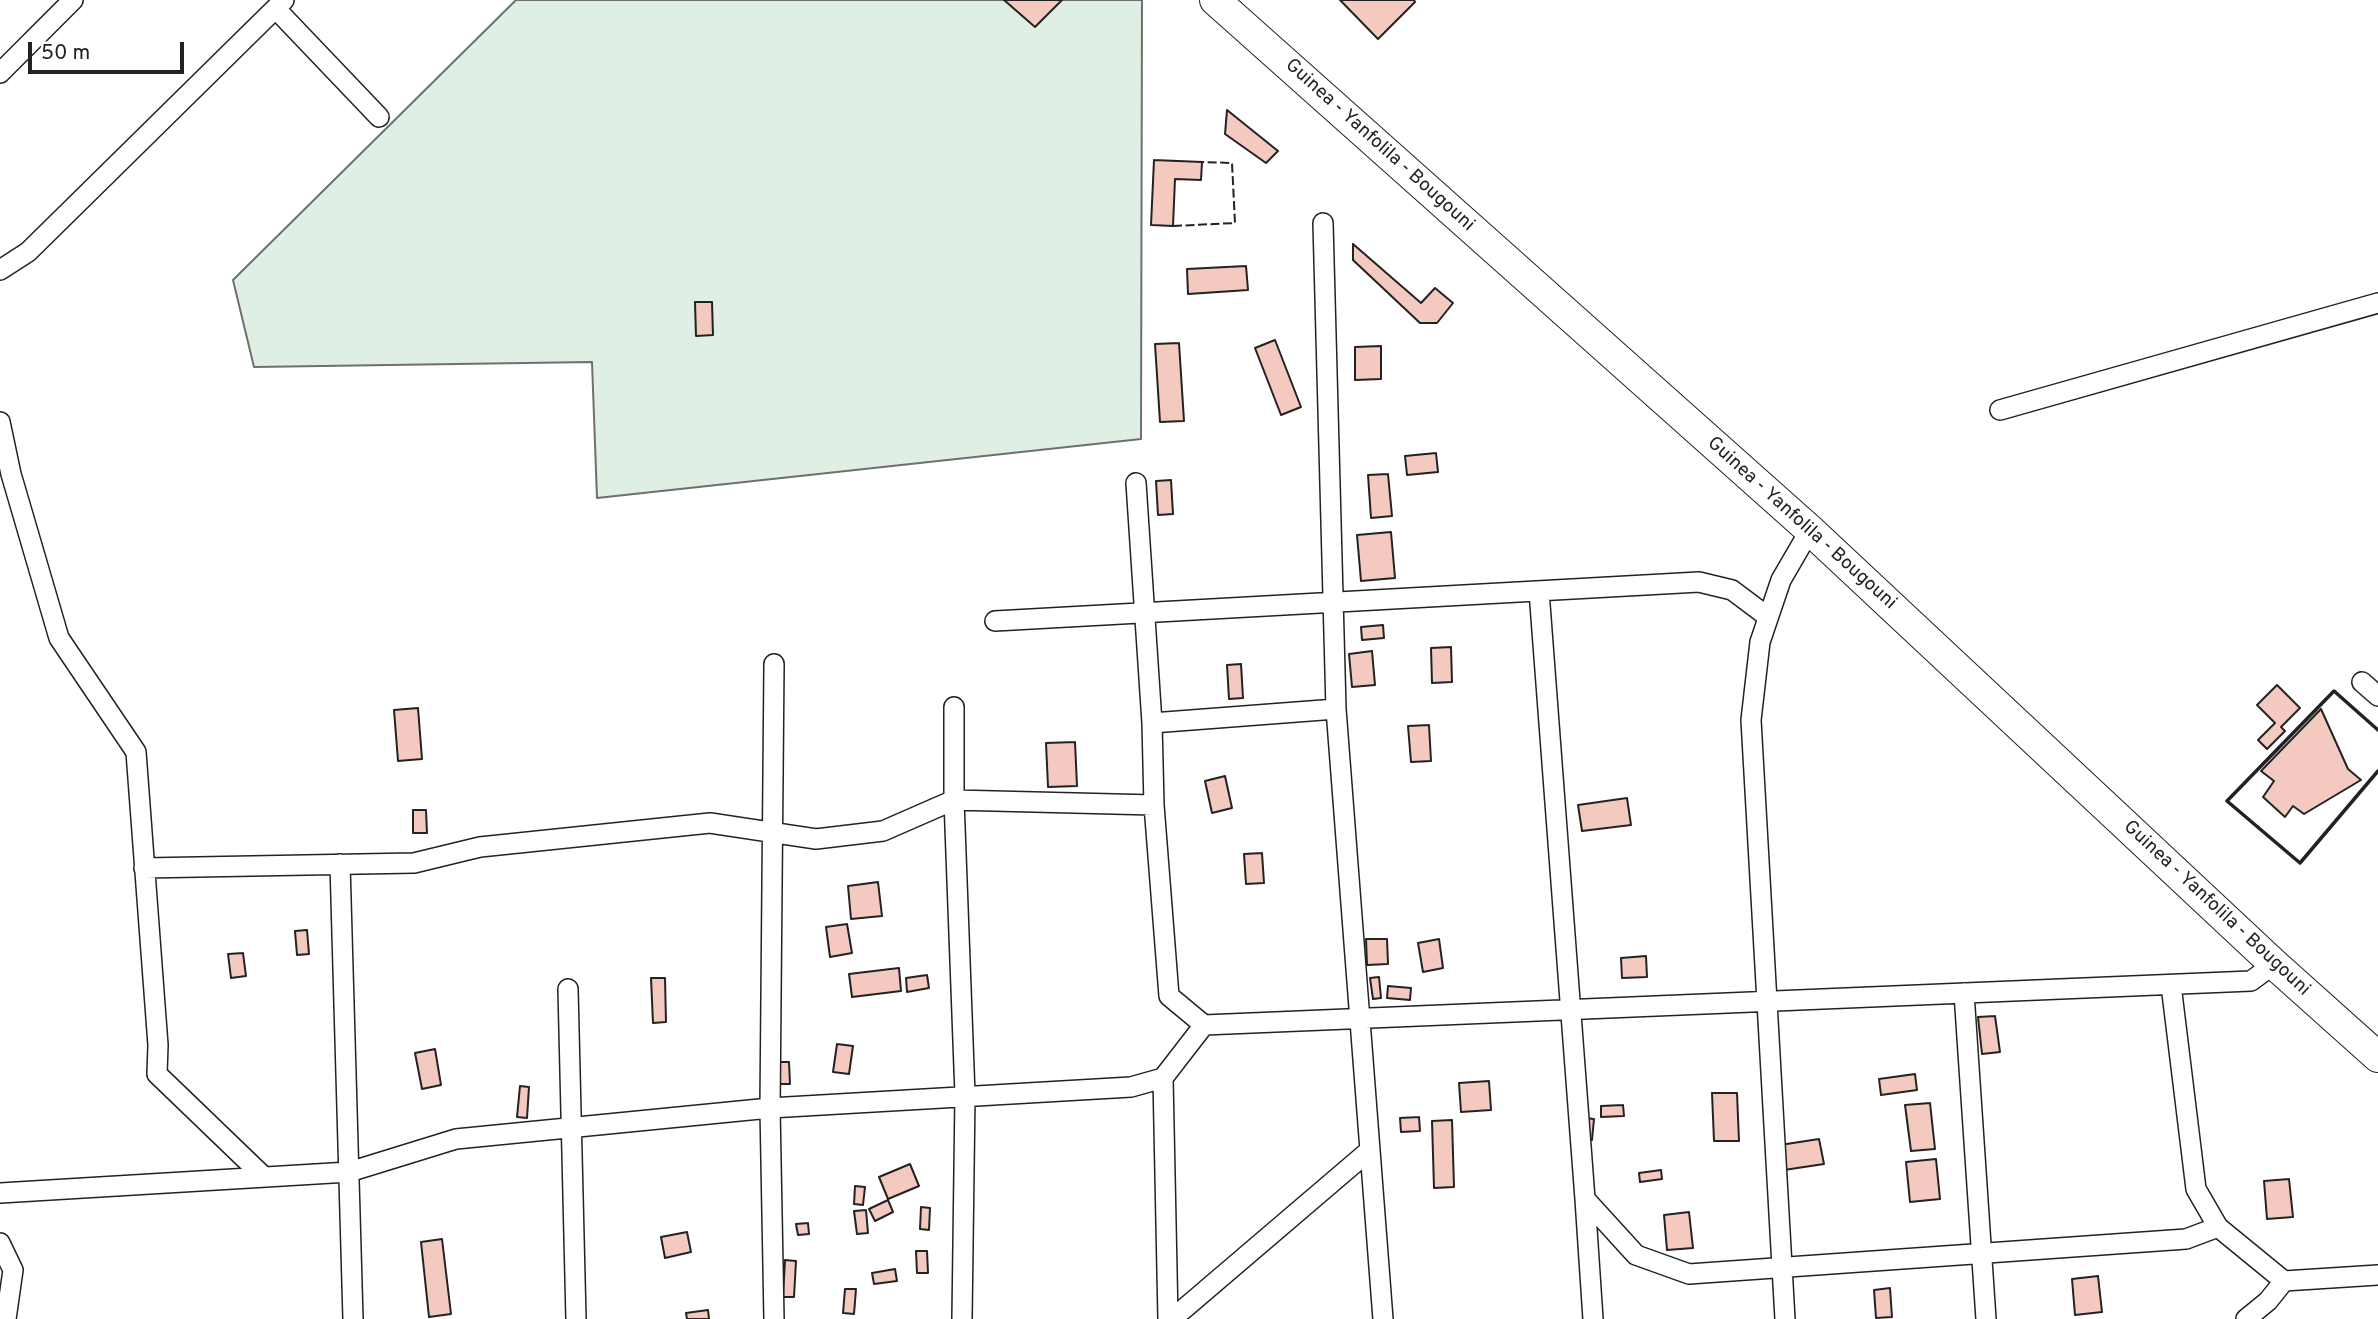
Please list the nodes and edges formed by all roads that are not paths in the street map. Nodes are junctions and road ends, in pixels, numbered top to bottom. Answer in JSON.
{"nodes":[{"id":1,"x":73,"y":0,"type":"edge"},
{"id":2,"x":1215,"y":0,"type":"edge"},
{"id":3,"x":280,"y":4,"type":"edge"},
{"id":4,"x":0,"y":73,"type":"edge"},
{"id":5,"x":379,"y":117,"type":"dead end"},
{"id":6,"x":1323,"y":223,"type":"dead end"},
{"id":7,"x":0,"y":270,"type":"edge"},
{"id":8,"x":2378,"y":303,"type":"edge"},
{"id":9,"x":2000,"y":410,"type":"dead end"},
{"id":10,"x":0,"y":422,"type":"edge"},
{"id":11,"x":1136,"y":483,"type":"dead end"},
{"id":12,"x":1810,"y":530,"type":"junction"},
{"id":13,"x":1539,"y":591,"type":"junction"},
{"id":14,"x":1334,"y":602,"type":"junction"},
{"id":15,"x":1144,"y":612,"type":"junction"},
{"id":16,"x":1768,"y":617,"type":"junction"},
{"id":17,"x":995,"y":621,"type":"dead end"},
{"id":18,"x":774,"y":664,"type":"dead end"},
{"id":19,"x":2362,"y":682,"type":"dead end"},
{"id":20,"x":2378,"y":696,"type":"edge"},
{"id":21,"x":954,"y":707,"type":"dead end"},
{"id":22,"x":1336,"y":709,"type":"junction"},
{"id":23,"x":1152,"y":723,"type":"junction"},
{"id":24,"x":954,"y":800,"type":"junction"},
{"id":25,"x":1154,"y":805,"type":"junction"},
{"id":26,"x":773,"y":833,"type":"junction"},
{"id":27,"x":340,"y":864,"type":"junction"},
{"id":28,"x":145,"y":868,"type":"junction"},
{"id":29,"x":2274,"y":964,"type":"junction"},
{"id":30,"x":2171,"y":985,"type":"junction"},
{"id":31,"x":568,"y":989,"type":"dead end"},
{"id":32,"x":1964,"y":993,"type":"junction"},
{"id":33,"x":1767,"y":1001,"type":"junction"},
{"id":34,"x":1569,"y":1010,"type":"junction"},
{"id":35,"x":1360,"y":1019,"type":"junction"},
{"id":36,"x":1204,"y":1025,"type":"junction"},
{"id":37,"x":2378,"y":1057,"type":"edge"},
{"id":38,"x":1163,"y":1078,"type":"junction"},
{"id":39,"x":965,"y":1095,"type":"junction"},
{"id":40,"x":770,"y":1108,"type":"junction"},
{"id":41,"x":572,"y":1127,"type":"junction"},
{"id":42,"x":1370,"y":1150,"type":"junction"},
{"id":43,"x":349,"y":1172,"type":"junction"},
{"id":44,"x":263,"y":1176,"type":"junction"},
{"id":45,"x":0,"y":1193,"type":"edge"},
{"id":46,"x":1585,"y":1199,"type":"junction"},
{"id":47,"x":2218,"y":1227,"type":"junction"},
{"id":48,"x":0,"y":1243,"type":"edge"},
{"id":49,"x":1981,"y":1254,"type":"junction"},
{"id":50,"x":1782,"y":1268,"type":"junction"},
{"id":51,"x":2378,"y":1275,"type":"edge"},
{"id":52,"x":2284,"y":1281,"type":"junction"},
{"id":53,"x":6,"y":1319,"type":"edge"},
{"id":54,"x":353,"y":1319,"type":"edge"},
{"id":55,"x":576,"y":1319,"type":"edge"},
{"id":56,"x":774,"y":1319,"type":"edge"},
{"id":57,"x":962,"y":1319,"type":"edge"},
{"id":58,"x":1170,"y":1319,"type":"edge"},
{"id":59,"x":1383,"y":1319,"type":"edge"},
{"id":60,"x":1593,"y":1319,"type":"edge"},
{"id":61,"x":1785,"y":1319,"type":"edge"},
{"id":62,"x":1986,"y":1319,"type":"edge"},
{"id":63,"x":2246,"y":1319,"type":"edge"}],
"edges":[{"from":1,"to":4,"type":"street"},
{"from":2,"to":12,"type":"main road","name":"Guinea - Yanfolila - Bougouni"},
{"from":3,"to":5,"type":"street"},
{"from":3,"to":7,"type":"street"},
{"from":6,"to":14,"type":"street"},
{"from":8,"to":9,"type":"street"},
{"from":10,"to":28,"type":"street"},
{"from":11,"to":15,"type":"street"},
{"from":12,"to":16,"type":"street"},
{"from":12,"to":29,"type":"main road","name":"Guinea - Yanfolila - Bougouni"},
{"from":13,"to":14,"type":"street"},
{"from":13,"to":16,"type":"street"},
{"from":13,"to":34,"type":"street"},
{"from":14,"to":15,"type":"street"},
{"from":14,"to":22,"type":"street"},
{"from":15,"to":17,"type":"street"},
{"from":15,"to":23,"type":"street"},
{"from":16,"to":33,"type":"street"},
{"from":18,"to":26,"type":"street"},
{"from":19,"to":20,"type":"street"},
{"from":21,"to":24,"type":"street"},
{"from":22,"to":23,"type":"street"},
{"from":22,"to":35,"type":"street"},
{"from":23,"to":25,"type":"street"},
{"from":24,"to":25,"type":"street"},
{"from":24,"to":26,"type":"street"},
{"from":24,"to":39,"type":"street"},
{"from":25,"to":36,"type":"street"},
{"from":26,"to":27,"type":"street"},
{"from":26,"to":40,"type":"street"},
{"from":27,"to":28,"type":"street"},
{"from":27,"to":43,"type":"street"},
{"from":28,"to":44,"type":"street"},
{"from":29,"to":30,"type":"street"},
{"from":29,"to":37,"type":"main road","name":"Guinea - Yanfolila - Bougouni"},
{"from":30,"to":32,"type":"street"},
{"from":30,"to":47,"type":"street"},
{"from":31,"to":41,"type":"street"},
{"from":32,"to":33,"type":"street"},
{"from":32,"to":49,"type":"street"},
{"from":33,"to":34,"type":"street"},
{"from":33,"to":50,"type":"street"},
{"from":34,"to":35,"type":"street"},
{"from":34,"to":46,"type":"street"},
{"from":35,"to":36,"type":"street"},
{"from":35,"to":42,"type":"street"},
{"from":36,"to":38,"type":"street"},
{"from":38,"to":39,"type":"street"},
{"from":38,"to":58,"type":"street"},
{"from":39,"to":40,"type":"street"},
{"from":39,"to":57,"type":"street"},
{"from":40,"to":41,"type":"street"},
{"from":40,"to":56,"type":"street"},
{"from":41,"to":43,"type":"street"},
{"from":41,"to":55,"type":"street"},
{"from":42,"to":58,"type":"street"},
{"from":42,"to":59,"type":"street"},
{"from":43,"to":44,"type":"street"},
{"from":43,"to":54,"type":"street"},
{"from":44,"to":45,"type":"street"},
{"from":46,"to":50,"type":"street"},
{"from":46,"to":60,"type":"street"},
{"from":47,"to":49,"type":"street"},
{"from":47,"to":52,"type":"street"},
{"from":48,"to":53,"type":"street"},
{"from":49,"to":50,"type":"street"},
{"from":49,"to":62,"type":"street"},
{"from":50,"to":61,"type":"street"},
{"from":51,"to":52,"type":"street"},
{"from":52,"to":63,"type":"street"}]}
